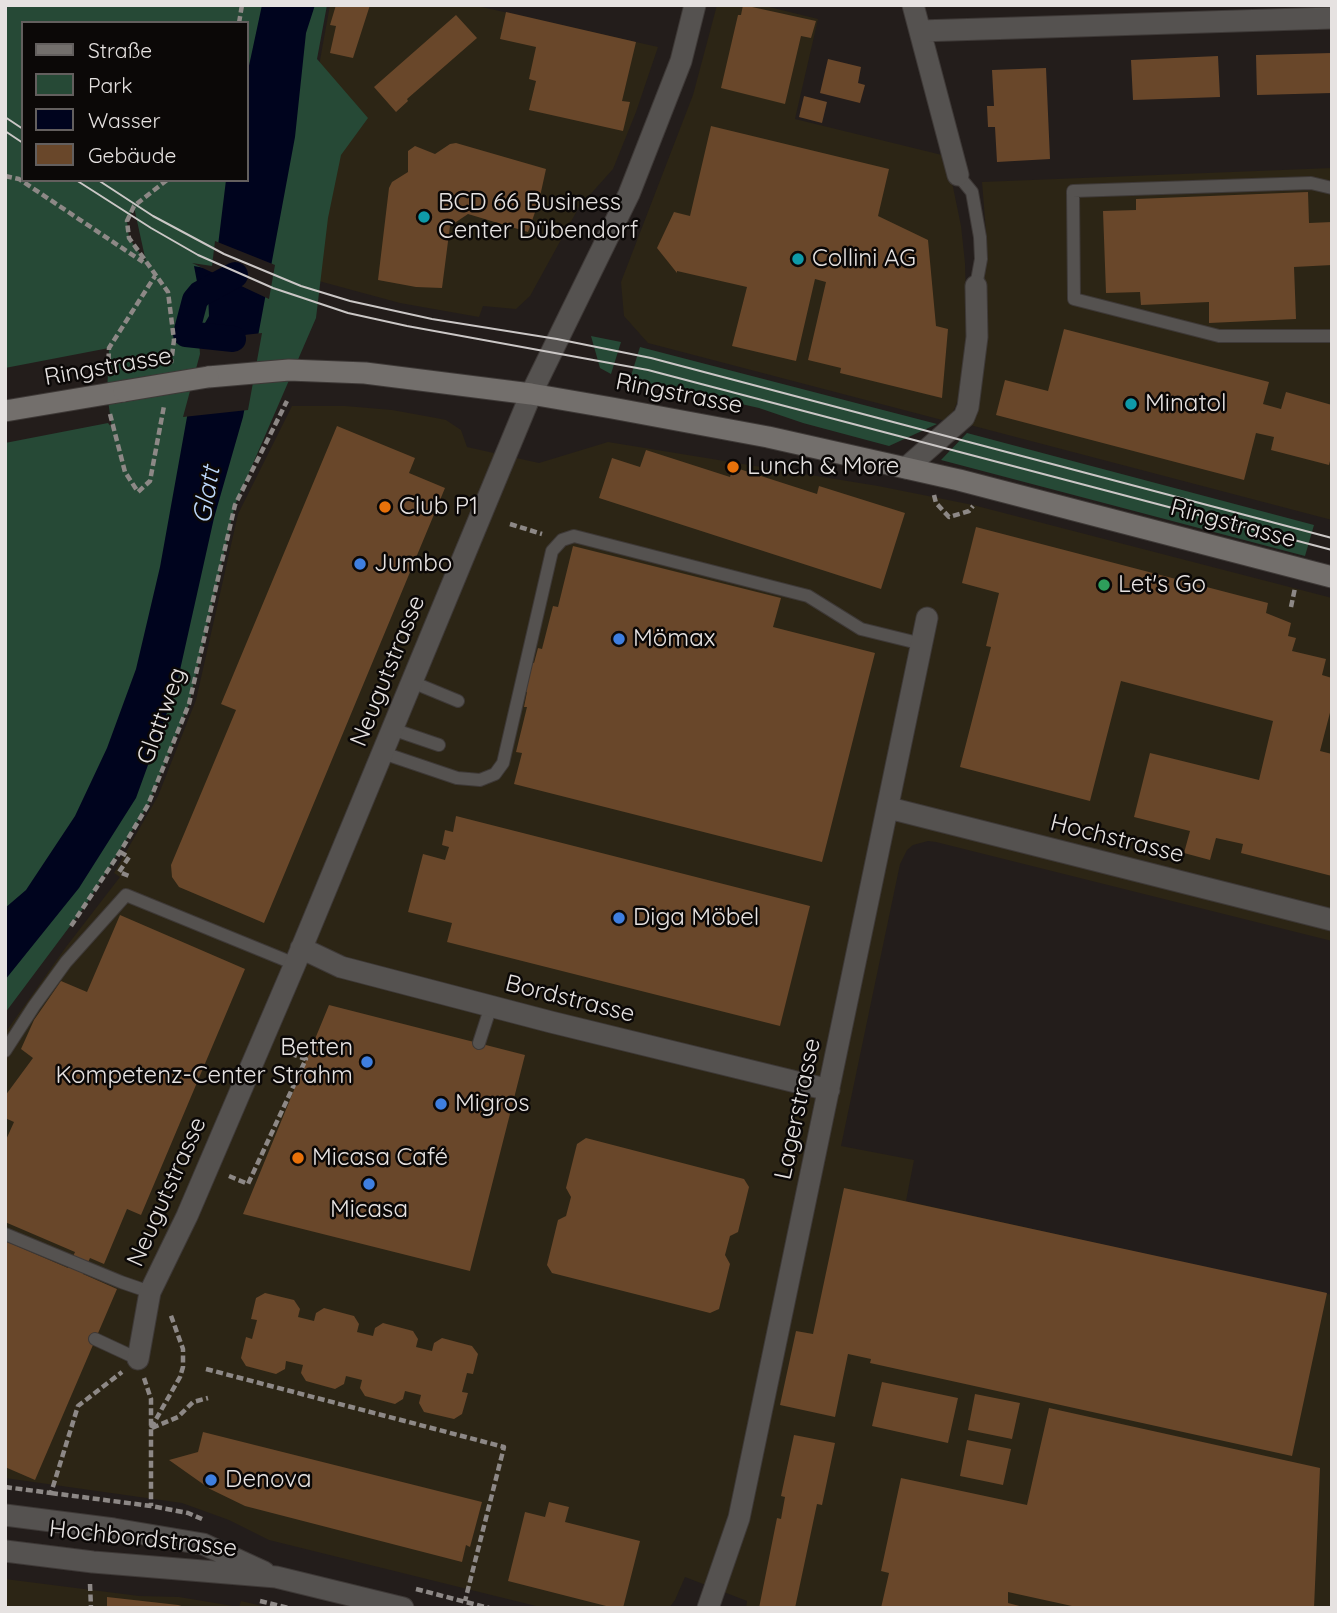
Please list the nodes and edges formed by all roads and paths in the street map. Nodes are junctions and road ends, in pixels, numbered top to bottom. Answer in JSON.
{"nodes":[{"id":1,"x":695,"y":5,"type":"edge"},
{"id":2,"x":913,"y":5,"type":"edge"},
{"id":3,"x":1332,"y":18,"type":"edge"},
{"id":4,"x":920,"y":31,"type":"junction"},
{"id":5,"x":958,"y":175,"type":"joint"},
{"id":6,"x":23,"y":182,"type":"edge"},
{"id":7,"x":164,"y":182,"type":"edge"},
{"id":8,"x":1332,"y":188,"type":"edge"},
{"id":9,"x":147,"y":265,"type":"junction"},
{"id":10,"x":155,"y":276,"type":"junction"},
{"id":11,"x":976,"y":286,"type":"joint"},
{"id":12,"x":1332,"y":336,"type":"edge"},
{"id":13,"x":169,"y":376,"type":"dead end"},
{"id":14,"x":116,"y":392,"type":"junction"},
{"id":15,"x":531,"y":394,"type":"junction"},
{"id":16,"x":165,"y":400,"type":"dead end"},
{"id":17,"x":287,"y":401,"type":"dead end"},
{"id":18,"x":5,"y":411,"type":"edge"},
{"id":19,"x":111,"y":419,"type":"dead end"},
{"id":20,"x":906,"y":468,"type":"junction"},
{"id":21,"x":933,"y":491,"type":"dead end"},
{"id":22,"x":976,"y":502,"type":"dead end"},
{"id":23,"x":510,"y":524,"type":"dead end"},
{"id":24,"x":538,"y":533,"type":"dead end"},
{"id":25,"x":1332,"y":577,"type":"edge"},
{"id":26,"x":1296,"y":587,"type":"dead end"},
{"id":27,"x":1290,"y":607,"type":"dead end"},
{"id":28,"x":927,"y":618,"type":"dead end"},
{"id":29,"x":922,"y":644,"type":"junction"},
{"id":30,"x":412,"y":682,"type":"junction"},
{"id":31,"x":458,"y":701,"type":"dead end"},
{"id":32,"x":392,"y":729,"type":"junction"},
{"id":33,"x":439,"y":745,"type":"dead end"},
{"id":34,"x":383,"y":753,"type":"junction"},
{"id":35,"x":889,"y":808,"type":"junction"},
{"id":36,"x":120,"y":852,"type":"junction"},
{"id":37,"x":119,"y":872,"type":"dead end"},
{"id":38,"x":1332,"y":920,"type":"edge"},
{"id":39,"x":70,"y":926,"type":"dead end"},
{"id":40,"x":298,"y":956,"type":"junction"},
{"id":41,"x":491,"y":1006,"type":"junction"},
{"id":42,"x":479,"y":1043,"type":"dead end"},
{"id":43,"x":278,"y":1049,"type":"dead end"},
{"id":44,"x":5,"y":1051,"type":"edge"},
{"id":45,"x":829,"y":1090,"type":"junction"},
{"id":46,"x":225,"y":1175,"type":"dead end"},
{"id":47,"x":5,"y":1234,"type":"edge"},
{"id":48,"x":150,"y":1292,"type":"junction"},
{"id":49,"x":95,"y":1339,"type":"dead end"},
{"id":50,"x":138,"y":1359,"type":"junction"},
{"id":51,"x":206,"y":1369,"type":"dead end"},
{"id":52,"x":176,"y":1385,"type":"dead end"},
{"id":53,"x":208,"y":1398,"type":"dead end"},
{"id":54,"x":151,"y":1428,"type":"junction"},
{"id":55,"x":5,"y":1487,"type":"edge"},
{"id":56,"x":51,"y":1493,"type":"junction"},
{"id":57,"x":151,"y":1506,"type":"junction"},
{"id":58,"x":5,"y":1515,"type":"edge"},
{"id":59,"x":208,"y":1522,"type":"dead end"},
{"id":60,"x":5,"y":1551,"type":"edge"},
{"id":61,"x":276,"y":1577,"type":"junction"},
{"id":62,"x":413,"y":1588,"type":"dead end"},
{"id":63,"x":465,"y":1601,"type":"junction"},
{"id":64,"x":403,"y":1608,"type":"edge"},
{"id":65,"x":489,"y":1608,"type":"edge"},
{"id":66,"x":708,"y":1608,"type":"edge"}],
"edges":[{"from":1,"to":15,"type":"street","name":"Neugutstrasse"},
{"from":2,"to":4,"type":"street"},
{"from":3,"to":4,"type":"street"},
{"from":4,"to":5,"type":"street"},
{"from":5,"to":11,"type":"lane"},
{"from":6,"to":9,"type":"path"},
{"from":7,"to":9,"type":"path"},
{"from":8,"to":12,"type":"lane"},
{"from":9,"to":10,"type":"path"},
{"from":10,"to":13,"type":"path"},
{"from":10,"to":14,"type":"path"},
{"from":11,"to":20,"type":"street"},
{"from":14,"to":15,"type":"main road","name":"Ringstrasse","bridge":true},
{"from":14,"to":18,"type":"main road","name":"Ringstrasse"},
{"from":15,"to":20,"type":"main road","name":"Ringstrasse"},
{"from":15,"to":30,"type":"street","name":"Neugutstrasse"},
{"from":16,"to":19,"type":"path"},
{"from":17,"to":36,"type":"path","name":"Glattweg"},
{"from":20,"to":25,"type":"main road","name":"Ringstrasse"},
{"from":21,"to":22,"type":"path"},
{"from":23,"to":24,"type":"path"},
{"from":26,"to":27,"type":"path"},
{"from":28,"to":29,"type":"street","name":"Lagerstrasse"},
{"from":29,"to":34,"type":"lane"},
{"from":29,"to":35,"type":"street","name":"Lagerstrasse"},
{"from":30,"to":31,"type":"lane"},
{"from":30,"to":32,"type":"street","name":"Neugutstrasse"},
{"from":32,"to":33,"type":"lane"},
{"from":32,"to":34,"type":"street","name":"Neugutstrasse"},
{"from":34,"to":40,"type":"street","name":"Neugutstrasse"},
{"from":35,"to":38,"type":"street","name":"Hochstrasse"},
{"from":35,"to":45,"type":"street","name":"Lagerstrasse"},
{"from":36,"to":37,"type":"path"},
{"from":36,"to":39,"type":"path","name":"Glattweg"},
{"from":40,"to":41,"type":"street","name":"Bordstrasse"},
{"from":40,"to":44,"type":"lane"},
{"from":40,"to":48,"type":"street","name":"Neugutstrasse"},
{"from":41,"to":42,"type":"lane"},
{"from":41,"to":45,"type":"street","name":"Bordstrasse"},
{"from":43,"to":46,"type":"path"},
{"from":45,"to":66,"type":"street","name":"Lagerstrasse"},
{"from":47,"to":48,"type":"lane"},
{"from":48,"to":50,"type":"street","name":"Neugutstrasse"},
{"from":49,"to":50,"type":"lane"},
{"from":50,"to":54,"type":"path"},
{"from":50,"to":56,"type":"path"},
{"from":51,"to":63,"type":"path"},
{"from":52,"to":54,"type":"path"},
{"from":53,"to":54,"type":"path"},
{"from":54,"to":57,"type":"path"},
{"from":55,"to":56,"type":"path"},
{"from":56,"to":57,"type":"path"},
{"from":57,"to":59,"type":"path"},
{"from":58,"to":61,"type":"street","name":"Hochbordstrasse"},
{"from":60,"to":61,"type":"street","name":"Hochbordstrasse"},
{"from":61,"to":64,"type":"street","name":"Hochbordstrasse"},
{"from":62,"to":63,"type":"path"},
{"from":63,"to":65,"type":"path"}]}
